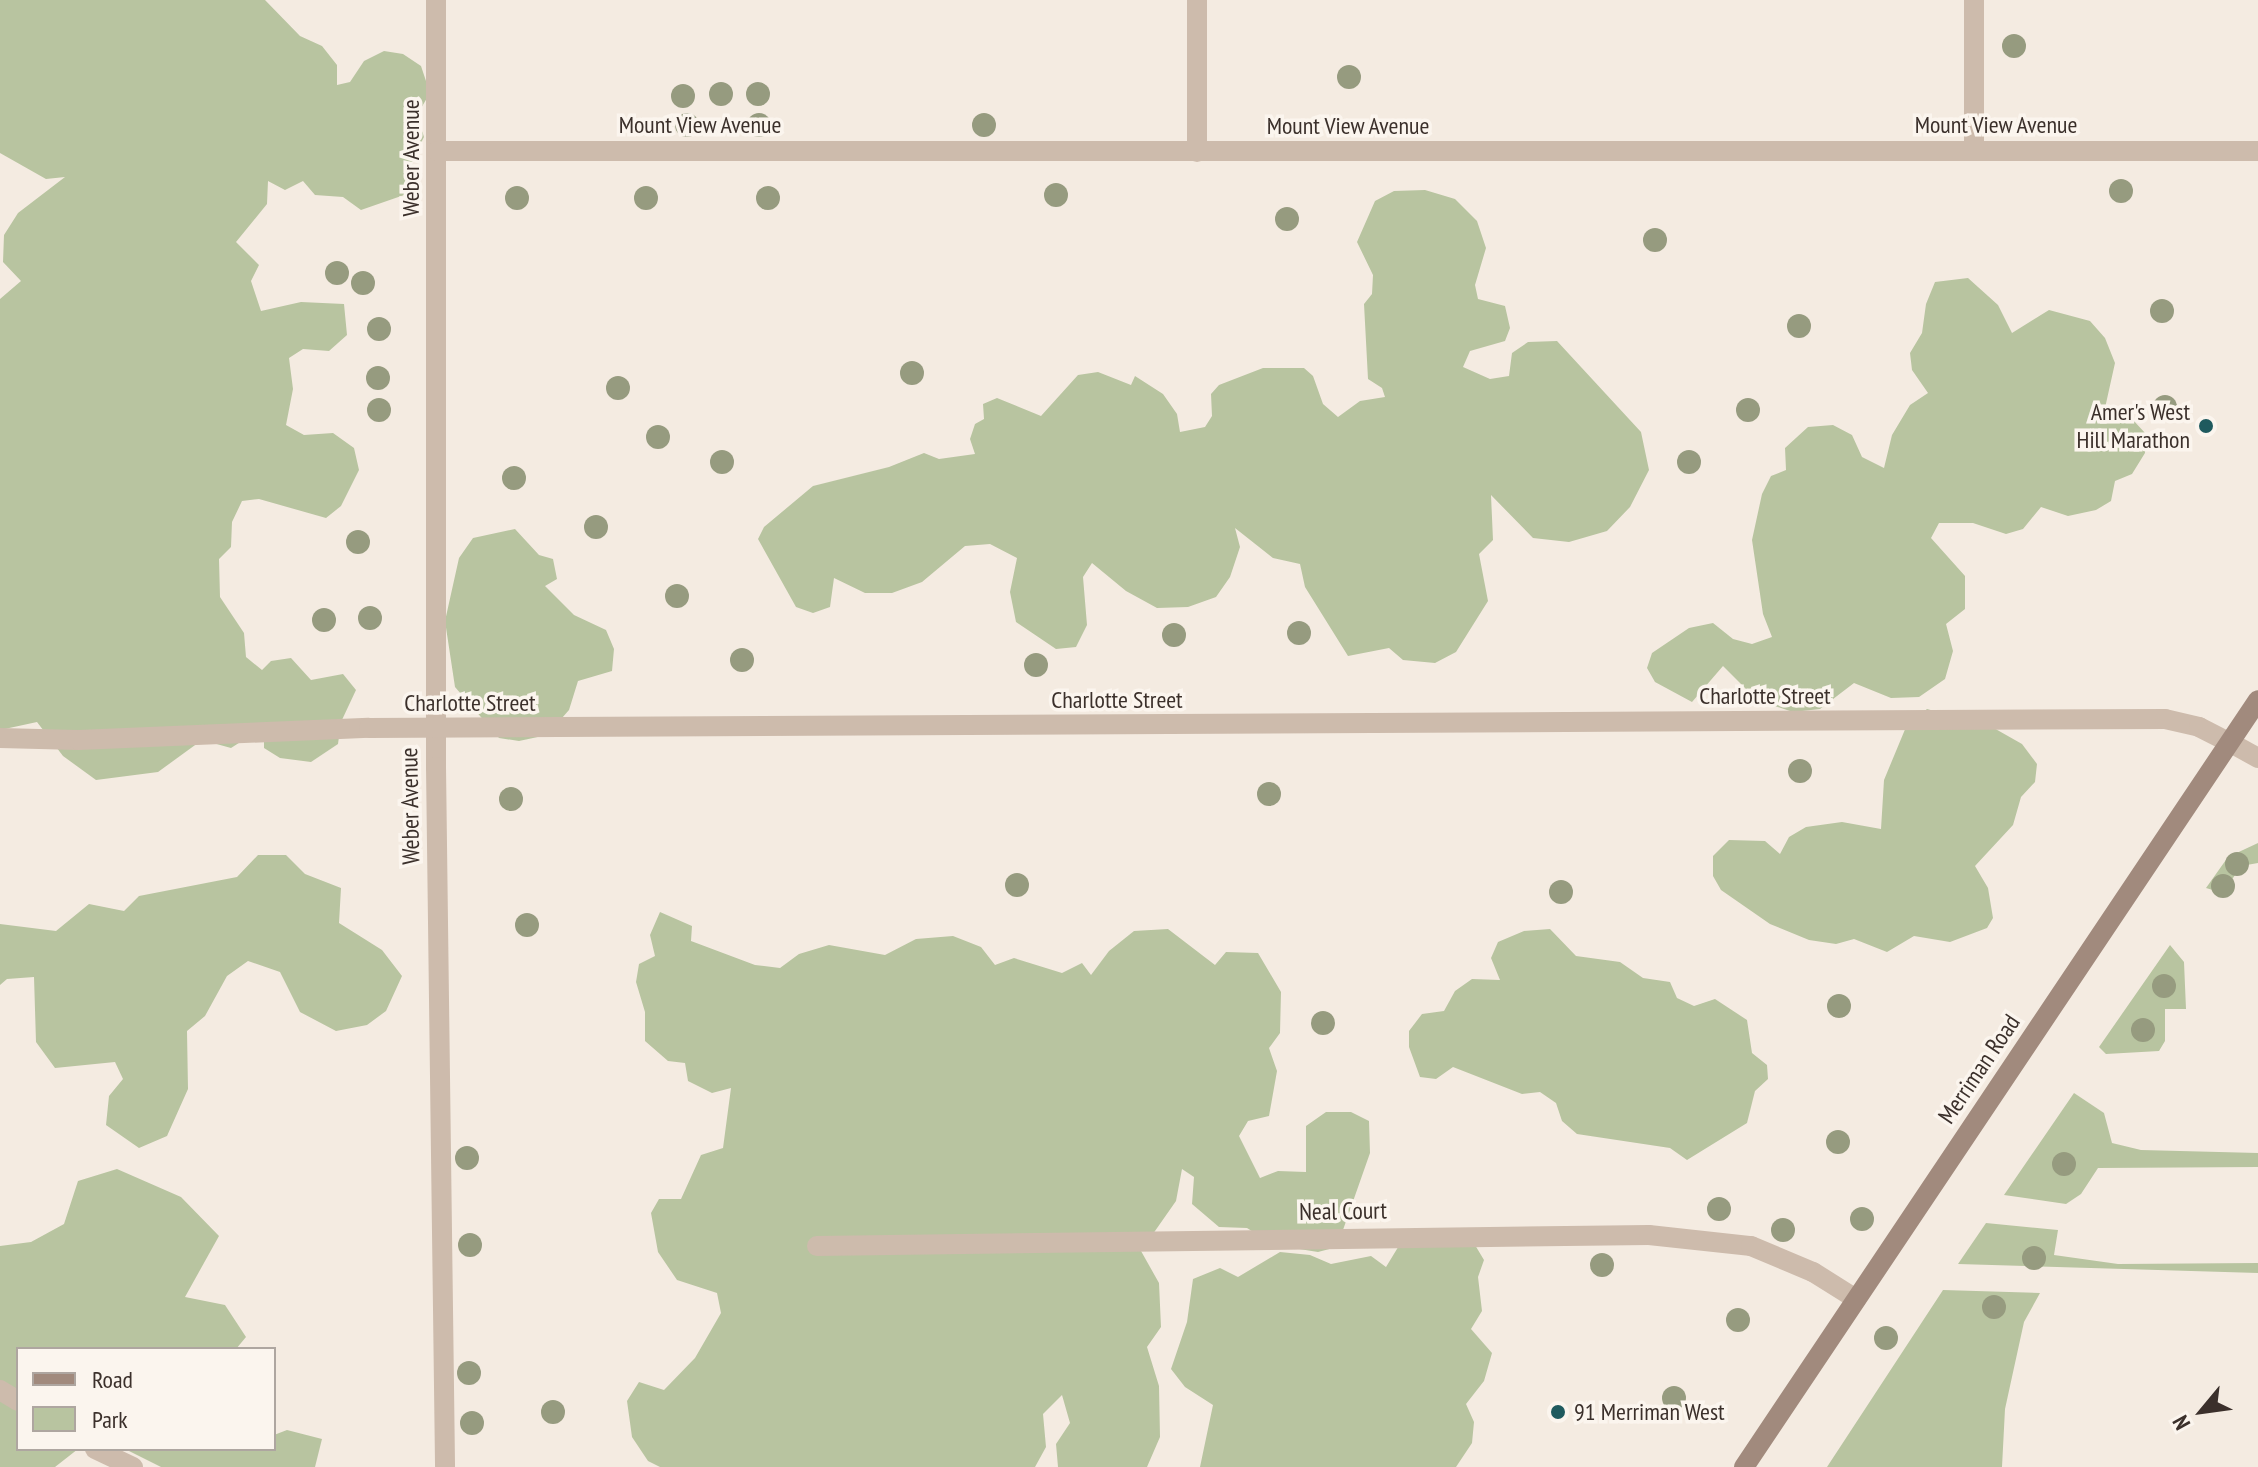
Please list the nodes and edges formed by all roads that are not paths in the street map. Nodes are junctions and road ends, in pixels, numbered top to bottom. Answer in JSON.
{"nodes":[{"id":1,"x":436,"y":0,"type":"edge"},
{"id":2,"x":1197,"y":0,"type":"edge"},
{"id":3,"x":1974,"y":0,"type":"edge"},
{"id":4,"x":437,"y":151,"type":"junction"},
{"id":5,"x":1974,"y":151,"type":"junction"},
{"id":6,"x":2258,"y":151,"type":"edge"},
{"id":7,"x":1197,"y":152,"type":"junction"},
{"id":8,"x":2258,"y":700,"type":"edge"},
{"id":9,"x":436,"y":729,"type":"junction"},
{"id":10,"x":0,"y":738,"type":"edge"},
{"id":11,"x":2231,"y":743,"type":"junction"},
{"id":12,"x":2258,"y":758,"type":"edge"},
{"id":13,"x":817,"y":1246,"type":"dead end"},
{"id":14,"x":1856,"y":1299,"type":"junction"},
{"id":15,"x":94,"y":1456,"type":"edge"},
{"id":16,"x":133,"y":1467,"type":"edge"},
{"id":17,"x":445,"y":1467,"type":"edge"},
{"id":18,"x":1744,"y":1467,"type":"edge"}],
"edges":[{"from":1,"to":4,"type":"street","name":"Weber Avenue"},
{"from":2,"to":7,"type":"street"},
{"from":3,"to":5,"type":"street"},
{"from":4,"to":7,"type":"street","name":"Mount View Avenue"},
{"from":4,"to":9,"type":"street","name":"Weber Avenue"},
{"from":5,"to":6,"type":"street","name":"Mount View Avenue"},
{"from":5,"to":7,"type":"street","name":"Mount View Avenue"},
{"from":8,"to":11,"type":"main road","name":"Merriman Road"},
{"from":9,"to":10,"type":"street","name":"Charlotte Street"},
{"from":9,"to":11,"type":"street","name":"Charlotte Street"},
{"from":9,"to":17,"type":"street","name":"Weber Avenue"},
{"from":11,"to":12,"type":"street","name":"Charlotte Street"},
{"from":11,"to":14,"type":"main road","name":"Merriman Road"},
{"from":13,"to":14,"type":"street","name":"Neal Court"},
{"from":14,"to":18,"type":"main road","name":"Merriman Road"},
{"from":15,"to":16,"type":"street"}]}
